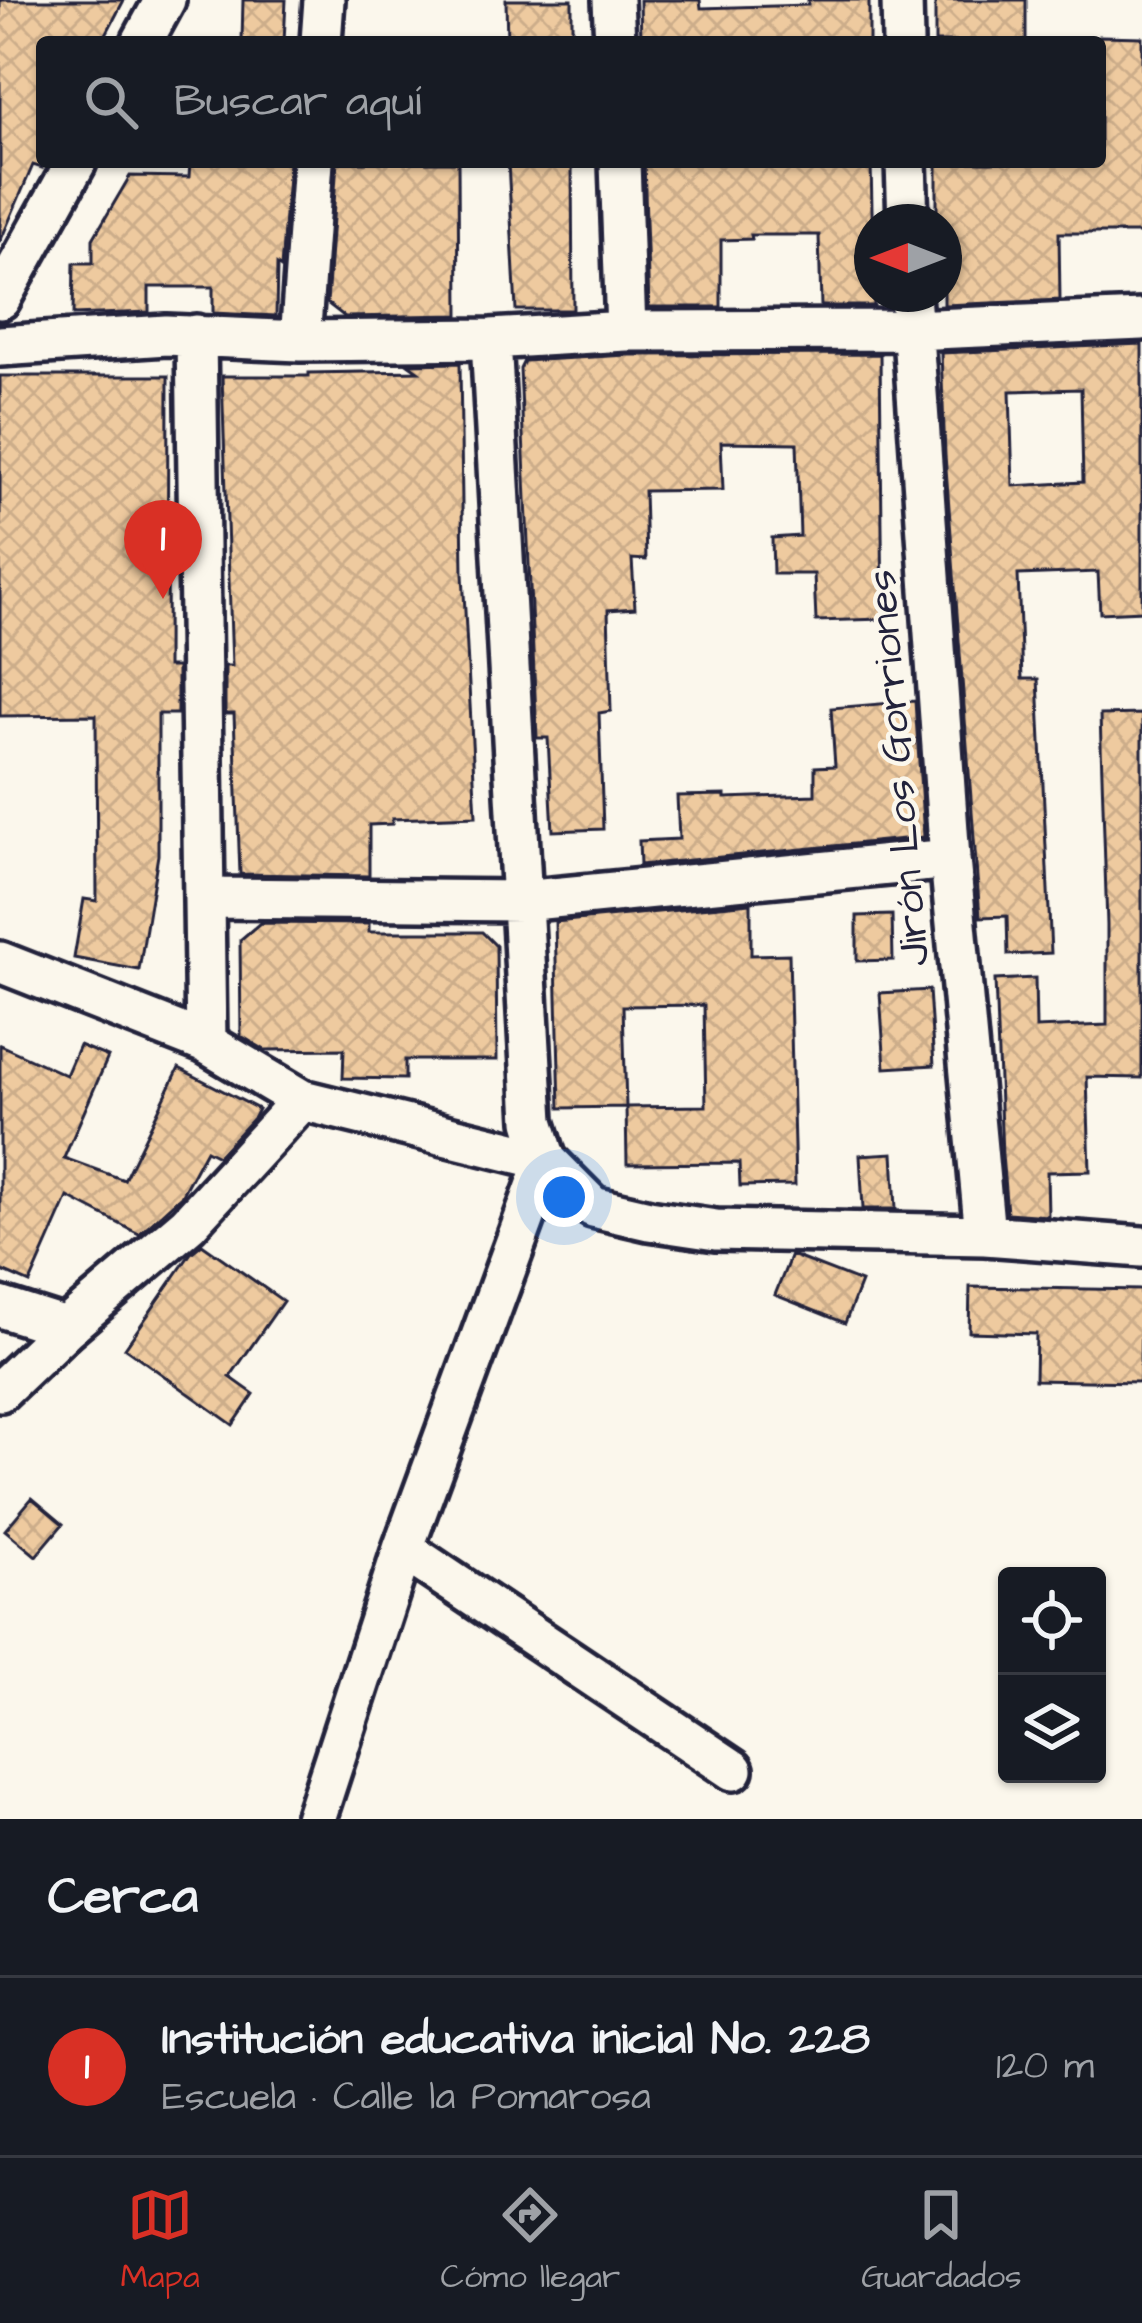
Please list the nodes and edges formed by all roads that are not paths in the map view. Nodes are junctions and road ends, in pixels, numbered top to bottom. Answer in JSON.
{"nodes":[{"id":1,"x":165,"y":0,"type":"edge"},
{"id":2,"x":324,"y":0,"type":"edge"},
{"id":3,"x":614,"y":0,"type":"edge"},
{"id":4,"x":902,"y":0,"type":"edge"},
{"id":5,"x":145,"y":36,"type":"edge"},
{"id":6,"x":321,"y":36,"type":"edge"},
{"id":7,"x":615,"y":36,"type":"edge"},
{"id":8,"x":903,"y":36,"type":"edge"},
{"id":9,"x":73,"y":168,"type":"edge"},
{"id":10,"x":313,"y":168,"type":"edge"},
{"id":11,"x":620,"y":168,"type":"edge"},
{"id":12,"x":906,"y":168,"type":"edge"},
{"id":13,"x":907,"y":204,"type":"edge"},
{"id":14,"x":0,"y":299,"type":"edge"},
{"id":15,"x":910,"y":312,"type":"edge"},
{"id":16,"x":1142,"y":320,"type":"edge"},
{"id":17,"x":626,"y":332,"type":"junction"},
{"id":18,"x":196,"y":335,"type":"junction"},
{"id":19,"x":490,"y":339,"type":"junction"},
{"id":20,"x":300,"y":341,"type":"junction"},
{"id":21,"x":0,"y":346,"type":"edge"},
{"id":22,"x":950,"y":859,"type":"junction"},
{"id":23,"x":204,"y":898,"type":"junction"},
{"id":24,"x":522,"y":901,"type":"junction"},
{"id":25,"x":0,"y":962,"type":"edge"},
{"id":26,"x":206,"y":1043,"type":"junction"},
{"id":27,"x":302,"y":1100,"type":"junction"},
{"id":28,"x":546,"y":1160,"type":"junction"},
{"id":29,"x":985,"y":1235,"type":"junction"},
{"id":30,"x":1142,"y":1247,"type":"edge"},
{"id":31,"x":0,"y":1307,"type":"edge"},
{"id":32,"x":66,"y":1328,"type":"junction"},
{"id":33,"x":0,"y":1391,"type":"edge"},
{"id":34,"x":403,"y":1549,"type":"junction"},
{"id":35,"x":733,"y":1770,"type":"dead end"},
{"id":36,"x":316,"y":1819,"type":"edge"}],
"edges":[{"from":1,"to":5,"type":"street"},
{"from":2,"to":6,"type":"street"},
{"from":3,"to":7,"type":"street"},
{"from":4,"to":8,"type":"street"},
{"from":9,"to":14,"type":"street"},
{"from":10,"to":20,"type":"street"},
{"from":11,"to":17,"type":"street"},
{"from":12,"to":13,"type":"street"},
{"from":15,"to":16,"type":"street"},
{"from":15,"to":17,"type":"street"},
{"from":15,"to":22,"type":"street","name":"Jirón Los Gorriones"},
{"from":17,"to":19,"type":"street"},
{"from":18,"to":20,"type":"street"},
{"from":18,"to":21,"type":"street"},
{"from":18,"to":23,"type":"street"},
{"from":19,"to":20,"type":"street"},
{"from":19,"to":24,"type":"street"},
{"from":22,"to":24,"type":"street"},
{"from":22,"to":29,"type":"street","name":"Jirón Los Gorriones"},
{"from":23,"to":24,"type":"street"},
{"from":23,"to":26,"type":"street"},
{"from":24,"to":28,"type":"street"},
{"from":25,"to":26,"type":"street"},
{"from":26,"to":27,"type":"street"},
{"from":27,"to":28,"type":"street"},
{"from":27,"to":32,"type":"street"},
{"from":28,"to":29,"type":"street"},
{"from":28,"to":34,"type":"street"},
{"from":29,"to":30,"type":"street"},
{"from":31,"to":32,"type":"street"},
{"from":32,"to":33,"type":"street"},
{"from":34,"to":35,"type":"street"},
{"from":34,"to":36,"type":"street"}]}
